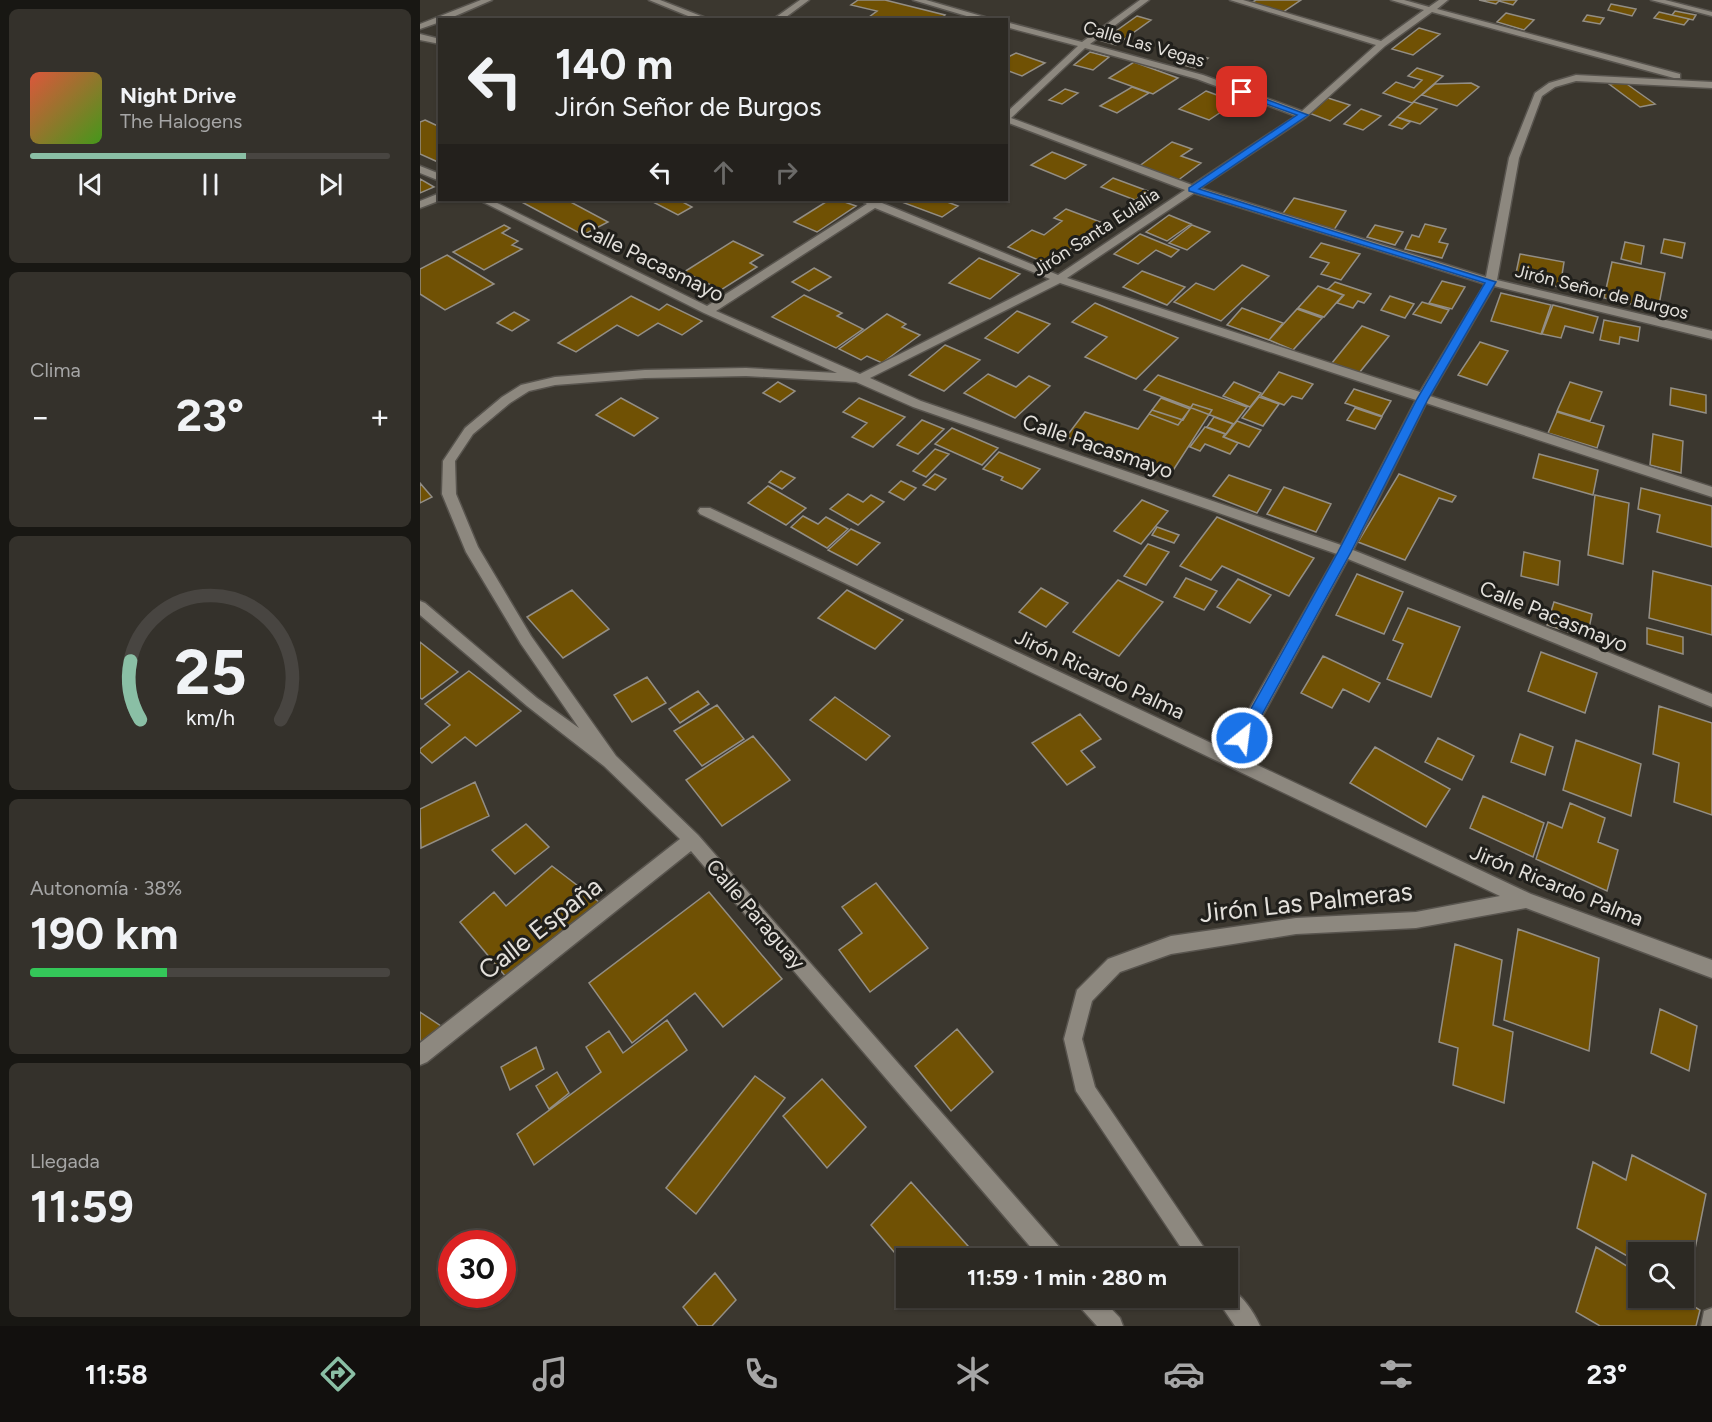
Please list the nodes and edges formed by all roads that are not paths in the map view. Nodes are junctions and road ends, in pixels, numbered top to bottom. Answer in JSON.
{"nodes":[{"id":1,"x":488,"y":0,"type":"edge"},
{"id":2,"x":653,"y":0,"type":"edge"},
{"id":3,"x":805,"y":0,"type":"edge"},
{"id":4,"x":917,"y":0,"type":"edge"},
{"id":5,"x":1145,"y":0,"type":"edge"},
{"id":6,"x":1233,"y":0,"type":"edge"},
{"id":7,"x":1395,"y":0,"type":"edge"},
{"id":8,"x":1444,"y":0,"type":"edge"},
{"id":9,"x":1655,"y":0,"type":"edge"},
{"id":10,"x":1431,"y":11,"type":"junction"},
{"id":11,"x":1712,"y":14,"type":"edge"},
{"id":12,"x":443,"y":18,"type":"edge"},
{"id":13,"x":702,"y":18,"type":"edge"},
{"id":14,"x":779,"y":18,"type":"edge"},
{"id":15,"x":984,"y":18,"type":"edge"},
{"id":16,"x":438,"y":20,"type":"edge"},
{"id":17,"x":1008,"y":25,"type":"edge"},
{"id":18,"x":420,"y":27,"type":"edge"},
{"id":19,"x":420,"y":37,"type":"edge"},
{"id":20,"x":438,"y":42,"type":"edge"},
{"id":21,"x":1085,"y":44,"type":"junction"},
{"id":22,"x":1382,"y":44,"type":"junction"},
{"id":23,"x":1711,"y":85,"type":"edge"},
{"id":24,"x":1303,"y":115,"type":"junction"},
{"id":25,"x":1008,"y":116,"type":"edge"},
{"id":26,"x":1008,"y":119,"type":"edge"},
{"id":27,"x":420,"y":169,"type":"edge"},
{"id":28,"x":438,"y":177,"type":"edge"},
{"id":29,"x":1192,"y":189,"type":"junction"},
{"id":30,"x":438,"y":197,"type":"edge"},
{"id":31,"x":486,"y":201,"type":"edge"},
{"id":32,"x":874,"y":201,"type":"edge"},
{"id":33,"x":420,"y":205,"type":"edge"},
{"id":34,"x":1059,"y":279,"type":"junction"},
{"id":35,"x":1491,"y":282,"type":"junction"},
{"id":36,"x":708,"y":311,"type":"junction"},
{"id":37,"x":1712,"y":335,"type":"edge"},
{"id":38,"x":861,"y":378,"type":"junction"},
{"id":39,"x":1422,"y":399,"type":"junction"},
{"id":40,"x":1712,"y":492,"type":"edge"},
{"id":41,"x":705,"y":511,"type":"dead end"},
{"id":42,"x":1345,"y":552,"type":"junction"},
{"id":43,"x":420,"y":607,"type":"edge"},
{"id":44,"x":1712,"y":701,"type":"edge"},
{"id":45,"x":1230,"y":759,"type":"junction"},
{"id":46,"x":610,"y":761,"type":"junction"},
{"id":47,"x":692,"y":840,"type":"junction"},
{"id":48,"x":1526,"y":900,"type":"junction"},
{"id":49,"x":1712,"y":969,"type":"edge"},
{"id":50,"x":420,"y":1055,"type":"edge"},
{"id":51,"x":1045,"y":1248,"type":"edge"},
{"id":52,"x":1193,"y":1248,"type":"edge"},
{"id":53,"x":1096,"y":1308,"type":"edge"},
{"id":54,"x":1235,"y":1308,"type":"edge"},
{"id":55,"x":1712,"y":1319,"type":"edge"},
{"id":56,"x":1112,"y":1326,"type":"edge"},
{"id":57,"x":1249,"y":1326,"type":"edge"},
{"id":58,"x":1712,"y":1326,"type":"edge"}],
"edges":[{"from":1,"to":12,"type":"street"},
{"from":2,"to":13,"type":"street"},
{"from":3,"to":14,"type":"street"},
{"from":4,"to":15,"type":"street"},
{"from":5,"to":21,"type":"street"},
{"from":6,"to":22,"type":"street"},
{"from":7,"to":10,"type":"street"},
{"from":8,"to":10,"type":"street","name":"Jirón Santa Eulalia"},
{"from":9,"to":11,"type":"street"},
{"from":10,"to":22,"type":"street","name":"Jirón Santa Eulalia"},
{"from":10,"to":23,"type":"street"},
{"from":16,"to":18,"type":"street"},
{"from":17,"to":21,"type":"street","name":"Calle Las Vegas"},
{"from":19,"to":20,"type":"street"},
{"from":21,"to":24,"type":"street","name":"Calle Las Vegas"},
{"from":21,"to":25,"type":"street"},
{"from":22,"to":24,"type":"street","name":"Jirón Santa Eulalia"},
{"from":23,"to":35,"type":"street"},
{"from":24,"to":29,"type":"street","name":"Jirón Santa Eulalia"},
{"from":26,"to":29,"type":"street","name":"Jirón Señor de Burgos"},
{"from":27,"to":28,"type":"street"},
{"from":29,"to":34,"type":"street","name":"Jirón Santa Eulalia"},
{"from":29,"to":35,"type":"street","name":"Jirón Señor de Burgos"},
{"from":30,"to":33,"type":"street"},
{"from":31,"to":36,"type":"street","name":"Calle Pacasmayo"},
{"from":32,"to":34,"type":"street"},
{"from":32,"to":36,"type":"street"},
{"from":34,"to":38,"type":"street","name":"Jirón Santa Eulalia"},
{"from":34,"to":39,"type":"street"},
{"from":35,"to":37,"type":"street","name":"Jirón Señor de Burgos"},
{"from":35,"to":39,"type":"street"},
{"from":36,"to":38,"type":"street","name":"Calle Pacasmayo"},
{"from":38,"to":42,"type":"street","name":"Calle Pacasmayo"},
{"from":38,"to":46,"type":"street"},
{"from":39,"to":40,"type":"street"},
{"from":39,"to":42,"type":"street"},
{"from":41,"to":45,"type":"street","name":"Jirón Ricardo Palma"},
{"from":42,"to":44,"type":"street","name":"Calle Pacasmayo"},
{"from":42,"to":45,"type":"street"},
{"from":43,"to":46,"type":"street","name":"Calle Paraguay"},
{"from":45,"to":48,"type":"street","name":"Jirón Ricardo Palma"},
{"from":46,"to":47,"type":"street","name":"Calle Paraguay"},
{"from":47,"to":50,"type":"street","name":"Calle España"},
{"from":47,"to":51,"type":"street","name":"Calle Paraguay"},
{"from":48,"to":49,"type":"street","name":"Jirón Ricardo Palma"},
{"from":48,"to":52,"type":"street","name":"Jirón Las Palmeras"},
{"from":53,"to":56,"type":"street"},
{"from":54,"to":57,"type":"street"},
{"from":55,"to":58,"type":"street"}]}
